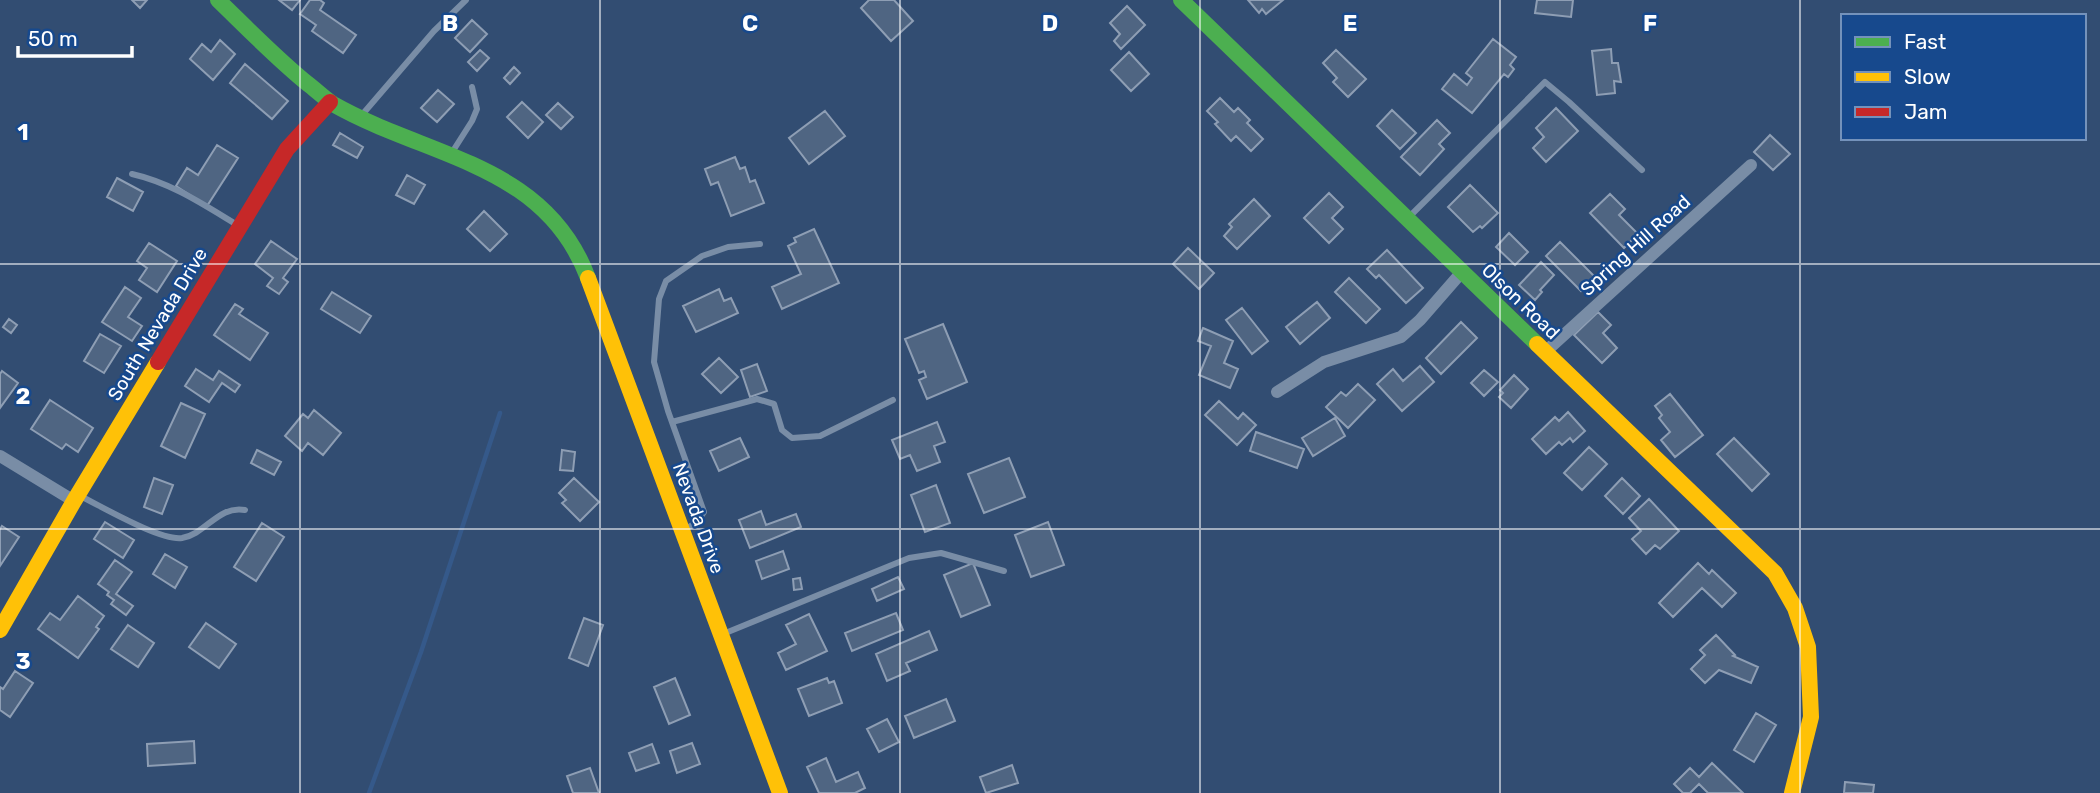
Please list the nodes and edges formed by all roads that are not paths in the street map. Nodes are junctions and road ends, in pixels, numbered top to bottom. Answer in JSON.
{"nodes":[{"id":1,"x":218,"y":0,"type":"edge"},
{"id":2,"x":466,"y":0,"type":"edge"},
{"id":3,"x":1181,"y":0,"type":"edge"},
{"id":4,"x":472,"y":87,"type":"dead end"},
{"id":5,"x":330,"y":102,"type":"junction"},
{"id":6,"x":359,"y":117,"type":"junction"},
{"id":7,"x":450,"y":156,"type":"junction"},
{"id":8,"x":1751,"y":165,"type":"dead end"},
{"id":9,"x":1642,"y":170,"type":"dead end"},
{"id":10,"x":132,"y":174,"type":"dead end"},
{"id":11,"x":1406,"y":219,"type":"junction"},
{"id":12,"x":240,"y":227,"type":"junction"},
{"id":13,"x":760,"y":244,"type":"dead end"},
{"id":14,"x":1461,"y":273,"type":"junction"},
{"id":15,"x":1544,"y":353,"type":"junction"},
{"id":16,"x":1277,"y":392,"type":"dead end"},
{"id":17,"x":892,"y":400,"type":"dead end"},
{"id":18,"x":672,"y":422,"type":"junction"},
{"id":19,"x":0,"y":456,"type":"edge"},
{"id":20,"x":76,"y":498,"type":"junction"},
{"id":21,"x":245,"y":510,"type":"dead end"},
{"id":22,"x":682,"y":531,"type":"junction"},
{"id":23,"x":1004,"y":571,"type":"dead end"},
{"id":24,"x":0,"y":631,"type":"edge"},
{"id":25,"x":721,"y":635,"type":"junction"},
{"id":26,"x":779,"y":793,"type":"edge"},
{"id":27,"x":1792,"y":793,"type":"edge"}],
"edges":[{"from":1,"to":5,"type":"street"},
{"from":2,"to":6,"type":"lane"},
{"from":3,"to":11,"type":"street","name":"Olson Road"},
{"from":4,"to":7,"type":"lane"},
{"from":5,"to":6,"type":"street"},
{"from":5,"to":12,"type":"street","name":"South Nevada Drive"},
{"from":6,"to":7,"type":"street"},
{"from":7,"to":22,"type":"street","name":"Nevada Drive"},
{"from":8,"to":15,"type":"street","name":"Spring Hill Road"},
{"from":9,"to":11,"type":"lane"},
{"from":10,"to":12,"type":"lane"},
{"from":11,"to":14,"type":"street","name":"Olson Road"},
{"from":12,"to":20,"type":"street","name":"South Nevada Drive"},
{"from":13,"to":18,"type":"lane"},
{"from":14,"to":15,"type":"street","name":"Olson Road"},
{"from":14,"to":16,"type":"street"},
{"from":15,"to":27,"type":"street","name":"Olson Road"},
{"from":17,"to":18,"type":"lane"},
{"from":18,"to":22,"type":"lane"},
{"from":19,"to":20,"type":"street"},
{"from":20,"to":21,"type":"lane"},
{"from":20,"to":24,"type":"street","name":"South Nevada Drive"},
{"from":22,"to":25,"type":"street","name":"Nevada Drive"},
{"from":23,"to":25,"type":"lane"},
{"from":25,"to":26,"type":"street","name":"Nevada Drive"}]}
